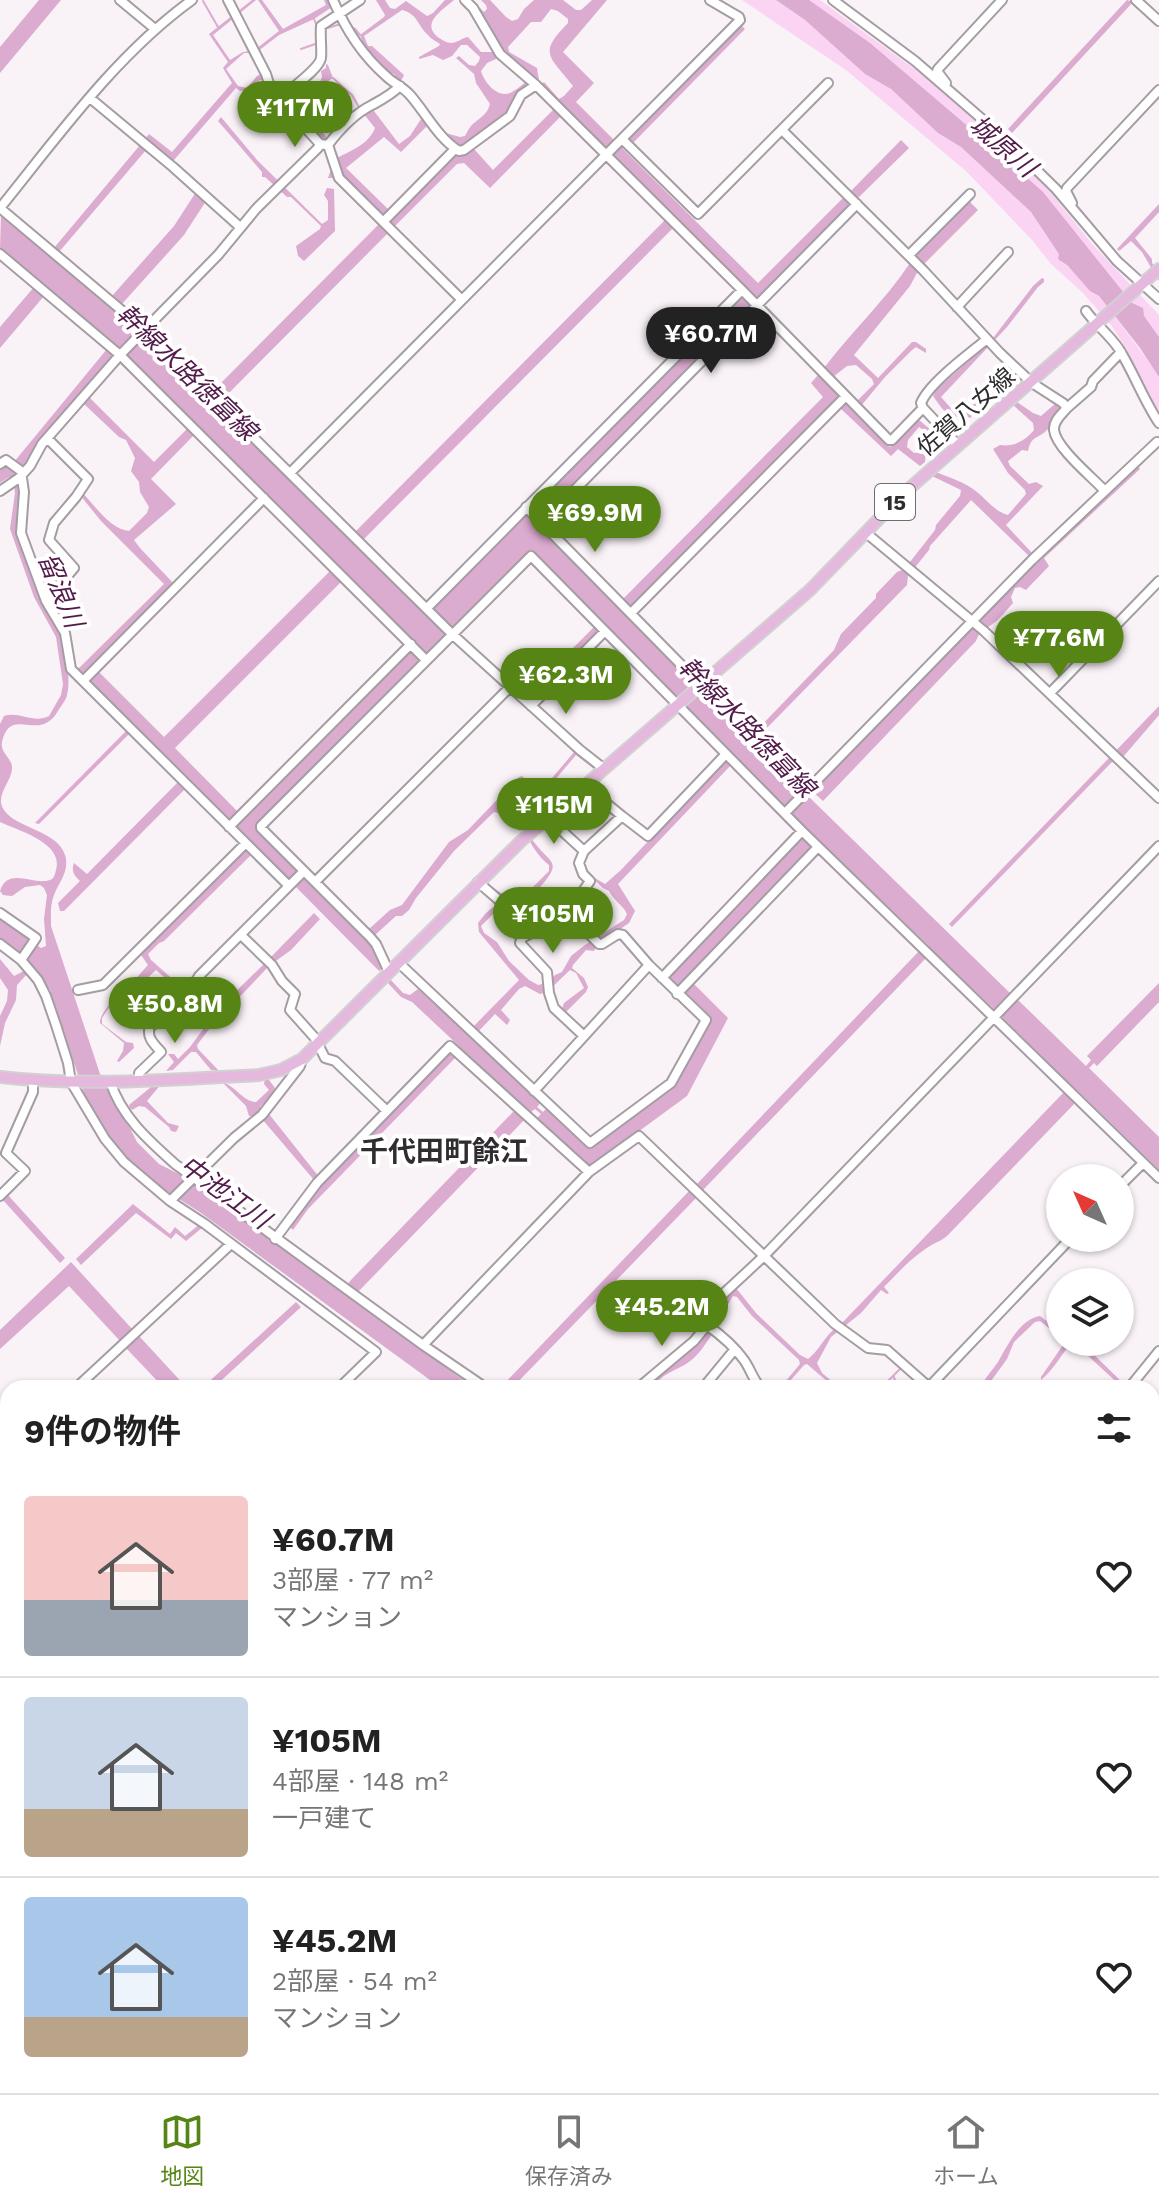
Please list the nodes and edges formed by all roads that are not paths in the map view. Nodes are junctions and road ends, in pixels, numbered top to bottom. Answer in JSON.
{"nodes":[{"id":1,"x":120,"y":0,"type":"edge"},
{"id":2,"x":192,"y":0,"type":"edge"},
{"id":3,"x":228,"y":0,"type":"edge"},
{"id":4,"x":333,"y":0,"type":"edge"},
{"id":5,"x":360,"y":0,"type":"edge"},
{"id":6,"x":465,"y":0,"type":"edge"},
{"id":7,"x":710,"y":0,"type":"edge"},
{"id":8,"x":833,"y":0,"type":"edge"},
{"id":9,"x":1002,"y":0,"type":"edge"},
{"id":10,"x":1136,"y":0,"type":"edge"},
{"id":11,"x":1149,"y":4,"type":"edge"},
{"id":12,"x":339,"y":13,"type":"junction"},
{"id":13,"x":1159,"y":21,"type":"edge"},
{"id":14,"x":155,"y":29,"type":"junction"},
{"id":15,"x":828,"y":83,"type":"dead end"},
{"id":16,"x":536,"y":85,"type":"junction"},
{"id":17,"x":400,"y":86,"type":"junction"},
{"id":18,"x":1159,"y":90,"type":"edge"},
{"id":19,"x":949,"y":91,"type":"junction"},
{"id":20,"x":90,"y":98,"type":"junction"},
{"id":21,"x":280,"y":99,"type":"junction"},
{"id":22,"x":782,"y":130,"type":"junction"},
{"id":23,"x":324,"y":144,"type":"junction"},
{"id":24,"x":614,"y":147,"type":"junction"},
{"id":25,"x":463,"y":149,"type":"junction"},
{"id":26,"x":970,"y":194,"type":"dead end"},
{"id":27,"x":857,"y":204,"type":"junction"},
{"id":28,"x":0,"y":208,"type":"edge"},
{"id":29,"x":1074,"y":211,"type":"junction"},
{"id":30,"x":387,"y":224,"type":"junction"},
{"id":31,"x":240,"y":227,"type":"junction"},
{"id":32,"x":1008,"y":252,"type":"dead end"},
{"id":33,"x":0,"y":254,"type":"edge"},
{"id":34,"x":909,"y":255,"type":"junction"},
{"id":35,"x":1148,"y":278,"type":"edge"},
{"id":36,"x":750,"y":298,"type":"junction"},
{"id":37,"x":461,"y":299,"type":"junction"},
{"id":38,"x":1159,"y":299,"type":"edge"},
{"id":39,"x":957,"y":307,"type":"junction"},
{"id":40,"x":1159,"y":307,"type":"edge"},
{"id":41,"x":1086,"y":311,"type":"dead end"},
{"id":42,"x":1097,"y":323,"type":"junction"},
{"id":43,"x":142,"y":333,"type":"junction"},
{"id":44,"x":989,"y":341,"type":"junction"},
{"id":45,"x":123,"y":352,"type":"junction"},
{"id":46,"x":1121,"y":352,"type":"junction"},
{"id":47,"x":1032,"y":383,"type":"junction"},
{"id":48,"x":846,"y":396,"type":"junction"},
{"id":49,"x":923,"y":408,"type":"junction"},
{"id":50,"x":1067,"y":408,"type":"junction"},
{"id":51,"x":1159,"y":423,"type":"edge"},
{"id":52,"x":47,"y":438,"type":"junction"},
{"id":53,"x":1157,"y":442,"type":"dead end"},
{"id":54,"x":958,"y":445,"type":"junction"},
{"id":55,"x":0,"y":464,"type":"edge"},
{"id":56,"x":290,"y":473,"type":"junction"},
{"id":57,"x":17,"y":478,"type":"junction"},
{"id":58,"x":0,"y":491,"type":"edge"},
{"id":59,"x":1105,"y":491,"type":"junction"},
{"id":60,"x":264,"y":498,"type":"junction"},
{"id":61,"x":534,"y":515,"type":"junction"},
{"id":62,"x":865,"y":532,"type":"junction"},
{"id":63,"x":1159,"y":581,"type":"edge"},
{"id":64,"x":46,"y":601,"type":"junction"},
{"id":65,"x":430,"y":612,"type":"junction"},
{"id":66,"x":631,"y":613,"type":"junction"},
{"id":67,"x":974,"y":622,"type":"junction"},
{"id":68,"x":449,"y":631,"type":"junction"},
{"id":69,"x":605,"y":631,"type":"junction"},
{"id":70,"x":411,"y":644,"type":"junction"},
{"id":71,"x":426,"y":660,"type":"junction"},
{"id":72,"x":83,"y":681,"type":"junction"},
{"id":73,"x":700,"y":686,"type":"junction"},
{"id":74,"x":510,"y":687,"type":"junction"},
{"id":75,"x":1050,"y":693,"type":"junction"},
{"id":76,"x":680,"y":704,"type":"junction"},
{"id":77,"x":531,"y":706,"type":"junction"},
{"id":78,"x":726,"y":754,"type":"junction"},
{"id":79,"x":603,"y":768,"type":"junction"},
{"id":80,"x":584,"y":785,"type":"junction"},
{"id":81,"x":1159,"y":798,"type":"edge"},
{"id":82,"x":786,"y":812,"type":"junction"},
{"id":83,"x":622,"y":816,"type":"junction"},
{"id":84,"x":547,"y":817,"type":"junction"},
{"id":85,"x":229,"y":827,"type":"junction"},
{"id":86,"x":802,"y":831,"type":"junction"},
{"id":87,"x":245,"y":844,"type":"junction"},
{"id":88,"x":1159,"y":846,"type":"edge"},
{"id":89,"x":818,"y":847,"type":"junction"},
{"id":90,"x":584,"y":851,"type":"junction"},
{"id":91,"x":304,"y":871,"type":"junction"},
{"id":92,"x":315,"y":882,"type":"junction"},
{"id":93,"x":478,"y":882,"type":"junction"},
{"id":94,"x":289,"y":886,"type":"junction"},
{"id":95,"x":0,"y":913,"type":"edge"},
{"id":96,"x":568,"y":913,"type":"junction"},
{"id":97,"x":241,"y":935,"type":"junction"},
{"id":98,"x":522,"y":938,"type":"junction"},
{"id":99,"x":0,"y":944,"type":"edge"},
{"id":100,"x":21,"y":960,"type":"junction"},
{"id":101,"x":399,"y":963,"type":"junction"},
{"id":102,"x":649,"y":965,"type":"junction"},
{"id":103,"x":386,"y":976,"type":"junction"},
{"id":104,"x":662,"y":978,"type":"junction"},
{"id":105,"x":683,"y":989,"type":"junction"},
{"id":106,"x":78,"y":990,"type":"dead end"},
{"id":107,"x":996,"y":1015,"type":"junction"},
{"id":108,"x":584,"y":1036,"type":"junction"},
{"id":109,"x":318,"y":1045,"type":"junction"},
{"id":110,"x":302,"y":1059,"type":"junction"},
{"id":111,"x":0,"y":1077,"type":"edge"},
{"id":112,"x":139,"y":1080,"type":"junction"},
{"id":113,"x":33,"y":1081,"type":"junction"},
{"id":114,"x":108,"y":1081,"type":"junction"},
{"id":115,"x":73,"y":1082,"type":"junction"},
{"id":116,"x":534,"y":1091,"type":"junction"},
{"id":117,"x":387,"y":1111,"type":"junction"},
{"id":118,"x":533,"y":1111,"type":"junction"},
{"id":119,"x":1143,"y":1163,"type":"junction"},
{"id":120,"x":589,"y":1172,"type":"junction"},
{"id":121,"x":1134,"y":1172,"type":"edge"},
{"id":122,"x":194,"y":1177,"type":"junction"},
{"id":123,"x":1159,"y":1178,"type":"edge"},
{"id":124,"x":0,"y":1196,"type":"edge"},
{"id":125,"x":170,"y":1200,"type":"junction"},
{"id":126,"x":275,"y":1239,"type":"junction"},
{"id":127,"x":231,"y":1244,"type":"junction"},
{"id":128,"x":1058,"y":1252,"type":"edge"},
{"id":129,"x":763,"y":1257,"type":"junction"},
{"id":130,"x":710,"y":1327,"type":"junction"},
{"id":131,"x":423,"y":1345,"type":"junction"},
{"id":132,"x":735,"y":1349,"type":"junction"},
{"id":133,"x":1159,"y":1351,"type":"edge"},
{"id":134,"x":85,"y":1380,"type":"edge"},
{"id":135,"x":347,"y":1380,"type":"edge"},
{"id":136,"x":474,"y":1380,"type":"edge"},
{"id":137,"x":648,"y":1380,"type":"edge"},
{"id":138,"x":709,"y":1380,"type":"edge"},
{"id":139,"x":754,"y":1380,"type":"edge"},
{"id":140,"x":922,"y":1380,"type":"edge"},
{"id":141,"x":936,"y":1380,"type":"edge"},
{"id":142,"x":1135,"y":1380,"type":"edge"}],
"edges":[{"from":1,"to":14,"type":"street"},
{"from":2,"to":14,"type":"street"},
{"from":3,"to":21,"type":"street"},
{"from":4,"to":12,"type":"street"},
{"from":5,"to":12,"type":"street"},
{"from":6,"to":16,"type":"street"},
{"from":7,"to":24,"type":"street"},
{"from":8,"to":19,"type":"street"},
{"from":9,"to":19,"type":"street"},
{"from":10,"to":11,"type":"street"},
{"from":11,"to":13,"type":"street"},
{"from":12,"to":17,"type":"street"},
{"from":12,"to":21,"type":"street"},
{"from":14,"to":20,"type":"street"},
{"from":15,"to":22,"type":"street"},
{"from":16,"to":24,"type":"street"},
{"from":16,"to":25,"type":"street"},
{"from":17,"to":23,"type":"street"},
{"from":17,"to":25,"type":"street"},
{"from":18,"to":29,"type":"street"},
{"from":19,"to":29,"type":"street"},
{"from":20,"to":28,"type":"street"},
{"from":20,"to":31,"type":"street"},
{"from":21,"to":23,"type":"street"},
{"from":22,"to":24,"type":"street"},
{"from":22,"to":27,"type":"street"},
{"from":23,"to":30,"type":"street"},
{"from":23,"to":31,"type":"street"},
{"from":24,"to":36,"type":"street"},
{"from":24,"to":37,"type":"street"},
{"from":25,"to":30,"type":"street"},
{"from":26,"to":34,"type":"street"},
{"from":27,"to":34,"type":"street"},
{"from":27,"to":36,"type":"street"},
{"from":28,"to":43,"type":"street"},
{"from":29,"to":35,"type":"street"},
{"from":30,"to":37,"type":"street"},
{"from":31,"to":43,"type":"street"},
{"from":32,"to":39,"type":"street"},
{"from":33,"to":45,"type":"street"},
{"from":34,"to":39,"type":"street"},
{"from":35,"to":38,"type":"street"},
{"from":35,"to":40,"type":"street"},
{"from":35,"to":42,"type":"main road","name":"佐賀八女線","number":"15"},
{"from":36,"to":48,"type":"street"},
{"from":36,"to":61,"type":"street"},
{"from":36,"to":61,"type":"street"},
{"from":37,"to":56,"type":"street"},
{"from":39,"to":44,"type":"street"},
{"from":41,"to":42,"type":"street"},
{"from":42,"to":46,"type":"street"},
{"from":42,"to":47,"type":"main road","name":"佐賀八女線","number":"15"},
{"from":43,"to":45,"type":"street"},
{"from":43,"to":56,"type":"street"},
{"from":44,"to":47,"type":"street"},
{"from":44,"to":49,"type":"street"},
{"from":45,"to":52,"type":"street"},
{"from":45,"to":60,"type":"street"},
{"from":46,"to":50,"type":"street"},
{"from":46,"to":51,"type":"street"},
{"from":47,"to":50,"type":"street"},
{"from":47,"to":54,"type":"main road","name":"佐賀八女線","number":"15"},
{"from":48,"to":49,"type":"street"},
{"from":48,"to":66,"type":"street"},
{"from":49,"to":54,"type":"street"},
{"from":50,"to":59,"type":"street"},
{"from":52,"to":57,"type":"street"},
{"from":52,"to":64,"type":"street"},
{"from":53,"to":59,"type":"street"},
{"from":54,"to":62,"type":"main road","name":"佐賀八女線","number":"15"},
{"from":55,"to":57,"type":"street"},
{"from":56,"to":65,"type":"street"},
{"from":57,"to":58,"type":"street"},
{"from":57,"to":64,"type":"street"},
{"from":59,"to":67,"type":"street"},
{"from":60,"to":70,"type":"street"},
{"from":60,"to":72,"type":"street"},
{"from":61,"to":65,"type":"street"},
{"from":61,"to":66,"type":"street"},
{"from":62,"to":67,"type":"street"},
{"from":62,"to":73,"type":"main road","name":"佐賀八女線","number":"15"},
{"from":63,"to":75,"type":"street"},
{"from":64,"to":72,"type":"street"},
{"from":65,"to":68,"type":"street"},
{"from":66,"to":73,"type":"street"},
{"from":67,"to":75,"type":"street"},
{"from":67,"to":82,"type":"street"},
{"from":68,"to":69,"type":"street"},
{"from":68,"to":71,"type":"street"},
{"from":68,"to":74,"type":"street"},
{"from":69,"to":76,"type":"street"},
{"from":69,"to":77,"type":"street"},
{"from":70,"to":71,"type":"street"},
{"from":70,"to":85,"type":"street"},
{"from":71,"to":91,"type":"street"},
{"from":72,"to":85,"type":"street"},
{"from":73,"to":76,"type":"main road","number":"15"},
{"from":74,"to":77,"type":"street"},
{"from":74,"to":92,"type":"street"},
{"from":75,"to":81,"type":"street"},
{"from":76,"to":78,"type":"street"},
{"from":76,"to":79,"type":"main road","number":"15"},
{"from":77,"to":79,"type":"street"},
{"from":78,"to":82,"type":"street"},
{"from":78,"to":83,"type":"street"},
{"from":79,"to":80,"type":"main road","number":"15"},
{"from":80,"to":83,"type":"street"},
{"from":80,"to":84,"type":"main road","number":"15"},
{"from":82,"to":86,"type":"street"},
{"from":83,"to":90,"type":"street"},
{"from":84,"to":90,"type":"street"},
{"from":84,"to":93,"type":"main road","number":"15"},
{"from":85,"to":87,"type":"street"},
{"from":86,"to":89,"type":"street"},
{"from":86,"to":104,"type":"street"},
{"from":87,"to":94,"type":"street"},
{"from":87,"to":106,"type":"street"},
{"from":88,"to":107,"type":"street"},
{"from":89,"to":105,"type":"street"},
{"from":89,"to":107,"type":"street"},
{"from":90,"to":96,"type":"street"},
{"from":91,"to":92,"type":"street"},
{"from":91,"to":94,"type":"street"},
{"from":92,"to":103,"type":"street"},
{"from":93,"to":98,"type":"street"},
{"from":93,"to":101,"type":"main road","number":"15"},
{"from":94,"to":97,"type":"street"},
{"from":95,"to":100,"type":"street"},
{"from":96,"to":98,"type":"street"},
{"from":96,"to":102,"type":"street"},
{"from":97,"to":109,"type":"street"},
{"from":97,"to":112,"type":"street"},
{"from":98,"to":108,"type":"street"},
{"from":99,"to":100,"type":"street"},
{"from":100,"to":115,"type":"street"},
{"from":101,"to":103,"type":"main road","number":"15"},
{"from":101,"to":116,"type":"street"},
{"from":102,"to":104,"type":"street"},
{"from":102,"to":108,"type":"street"},
{"from":103,"to":109,"type":"main road","number":"15"},
{"from":104,"to":105,"type":"street"},
{"from":105,"to":118,"type":"street"},
{"from":107,"to":119,"type":"street"},
{"from":107,"to":129,"type":"street"},
{"from":108,"to":116,"type":"street"},
{"from":109,"to":110,"type":"main road","number":"15"},
{"from":109,"to":117,"type":"street"},
{"from":110,"to":112,"type":"main road","number":"15"},
{"from":110,"to":122,"type":"street"},
{"from":111,"to":113,"type":"main road","number":"15"},
{"from":112,"to":114,"type":"main road","number":"15"},
{"from":113,"to":115,"type":"main road","number":"15"},
{"from":113,"to":124,"type":"street"},
{"from":114,"to":115,"type":"main road","number":"15"},
{"from":114,"to":122,"type":"street"},
{"from":115,"to":125,"type":"street"},
{"from":116,"to":118,"type":"street"},
{"from":117,"to":118,"type":"street"},
{"from":117,"to":126,"type":"street"},
{"from":118,"to":120,"type":"street"},
{"from":119,"to":121,"type":"street"},
{"from":119,"to":123,"type":"street"},
{"from":120,"to":129,"type":"street"},
{"from":120,"to":131,"type":"street"},
{"from":122,"to":125,"type":"street"},
{"from":122,"to":126,"type":"street"},
{"from":125,"to":127,"type":"street"},
{"from":126,"to":131,"type":"street"},
{"from":127,"to":134,"type":"street"},
{"from":127,"to":135,"type":"street"},
{"from":128,"to":141,"type":"street"},
{"from":129,"to":130,"type":"street"},
{"from":129,"to":140,"type":"street"},
{"from":130,"to":132,"type":"street"},
{"from":130,"to":137,"type":"street"},
{"from":131,"to":136,"type":"street"},
{"from":132,"to":138,"type":"street"},
{"from":132,"to":139,"type":"street"},
{"from":133,"to":142,"type":"street"}]}
